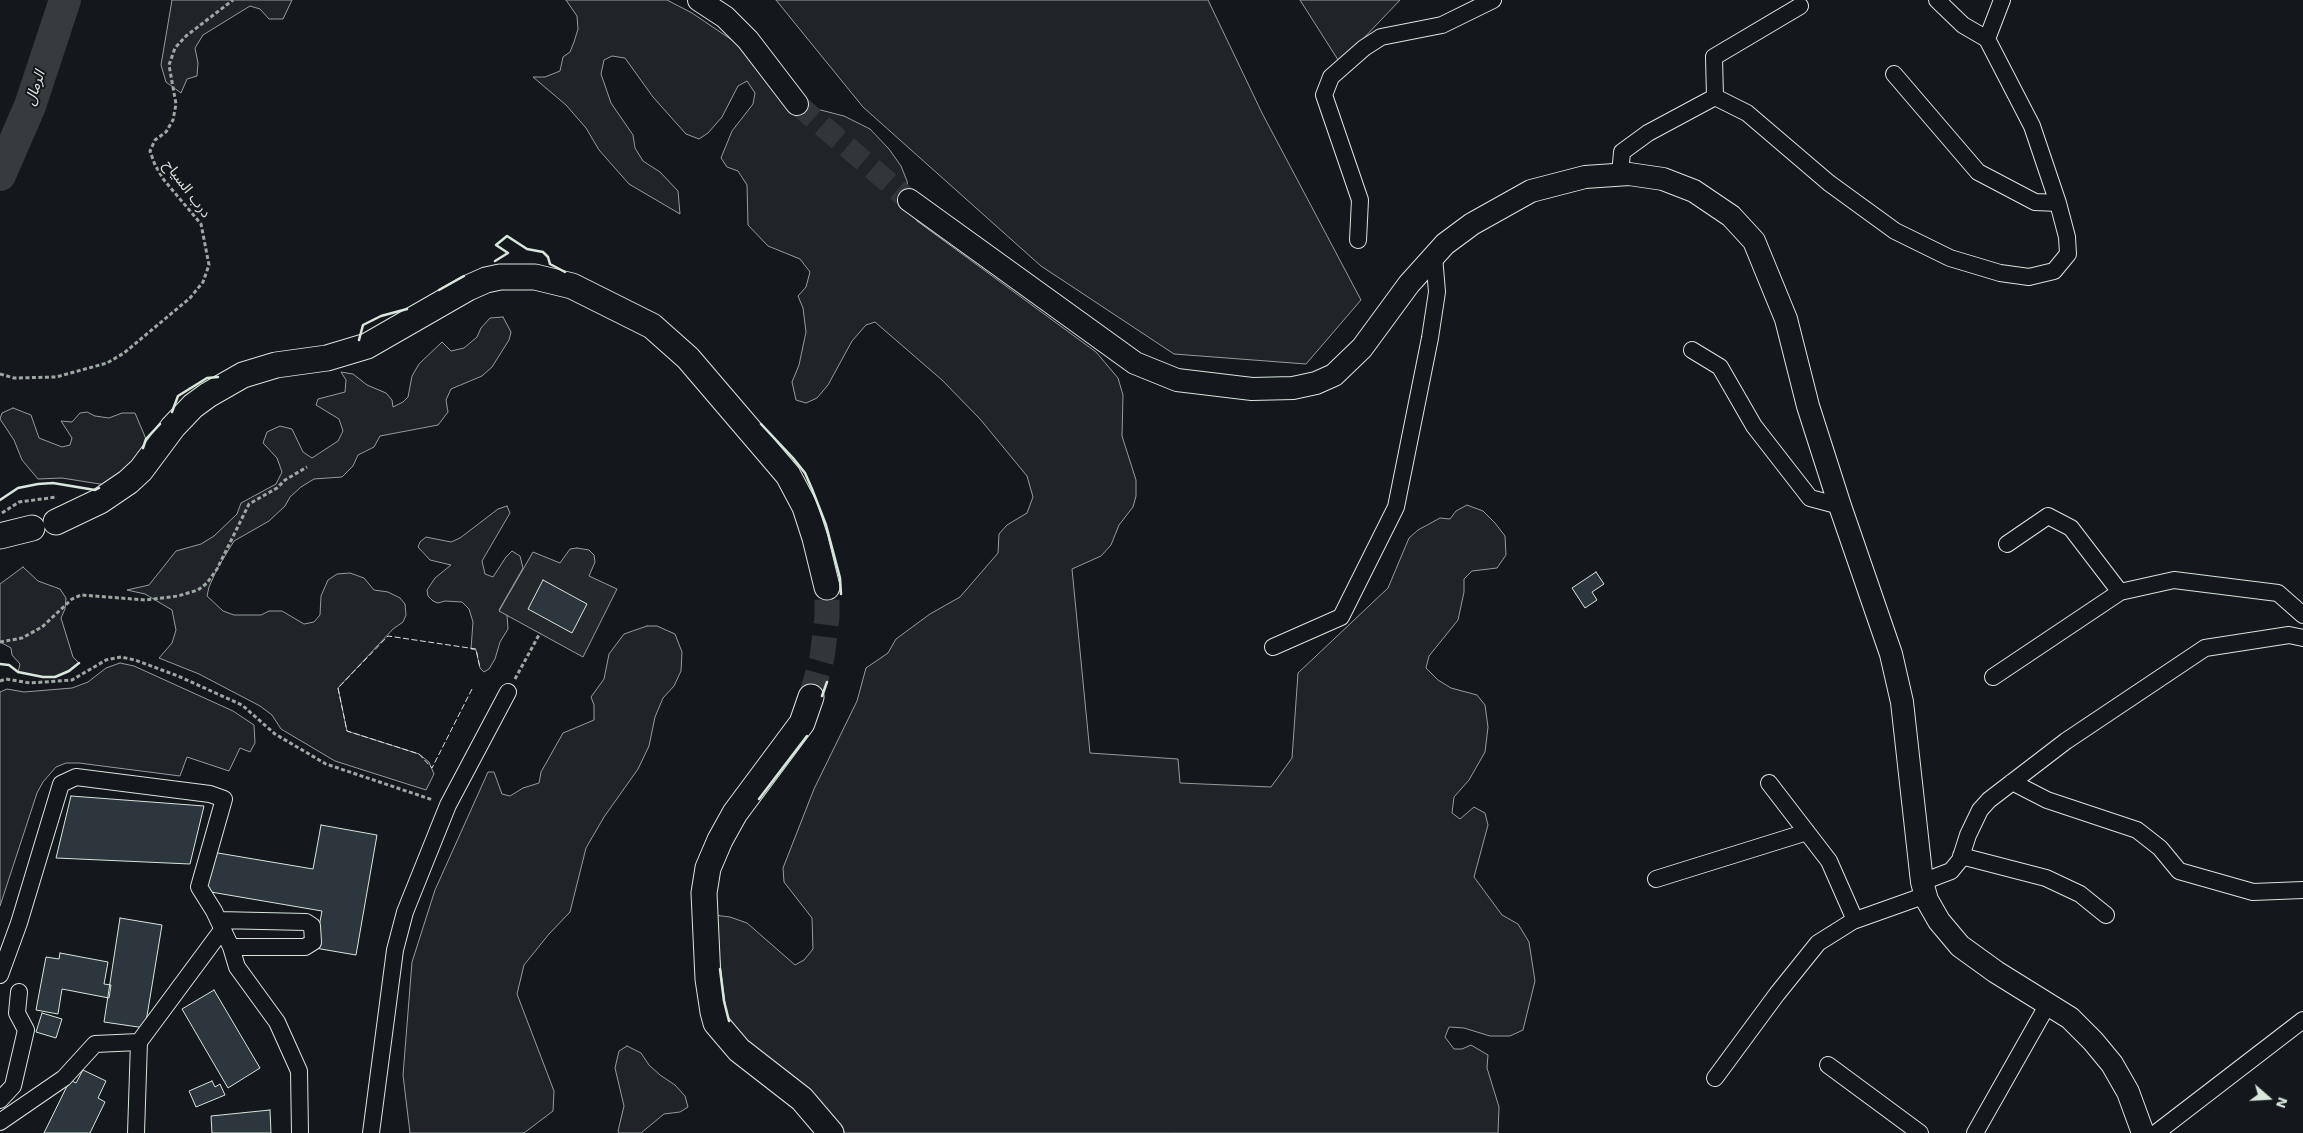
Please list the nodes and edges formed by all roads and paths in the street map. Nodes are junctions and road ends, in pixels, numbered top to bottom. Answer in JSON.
{"nodes":[{"id":1,"x":233,"y":0,"type":"edge"},
{"id":2,"x":699,"y":0,"type":"edge"},
{"id":3,"x":1493,"y":0,"type":"edge"},
{"id":4,"x":1937,"y":0,"type":"edge"},
{"id":5,"x":2002,"y":0,"type":"edge"},
{"id":6,"x":1800,"y":6,"type":"dead end"},
{"id":7,"x":1987,"y":39,"type":"junction"},
{"id":8,"x":1894,"y":74,"type":"dead end"},
{"id":9,"x":1715,"y":98,"type":"junction"},
{"id":10,"x":797,"y":104,"type":"tunnel mouth"},
{"id":11,"x":1620,"y":175,"type":"junction"},
{"id":12,"x":909,"y":200,"type":"tunnel mouth"},
{"id":13,"x":2058,"y":203,"type":"junction"},
{"id":14,"x":1358,"y":240,"type":"dead end"},
{"id":15,"x":1434,"y":256,"type":"junction"},
{"id":16,"x":1692,"y":350,"type":"dead end"},
{"id":17,"x":0,"y":374,"type":"edge"},
{"id":18,"x":307,"y":467,"type":"dead end"},
{"id":19,"x":1840,"y":506,"type":"junction"},
{"id":20,"x":56,"y":522,"type":"dead end"},
{"id":21,"x":32,"y":528,"type":"dead end"},
{"id":22,"x":0,"y":536,"type":"edge"},
{"id":23,"x":2007,"y":544,"type":"dead end"},
{"id":24,"x":828,"y":586,"type":"tunnel mouth"},
{"id":25,"x":2120,"y":592,"type":"junction"},
{"id":26,"x":2303,"y":615,"type":"edge"},
{"id":27,"x":540,"y":634,"type":"dead end"},
{"id":28,"x":2303,"y":638,"type":"edge"},
{"id":29,"x":0,"y":642,"type":"edge"},
{"id":30,"x":1274,"y":647,"type":"dead end"},
{"id":31,"x":1994,"y":677,"type":"dead end"},
{"id":32,"x":0,"y":681,"type":"edge"},
{"id":33,"x":508,"y":692,"type":"joint"},
{"id":34,"x":811,"y":697,"type":"tunnel mouth"},
{"id":35,"x":1769,"y":782,"type":"dead end"},
{"id":36,"x":2012,"y":782,"type":"junction"},
{"id":37,"x":448,"y":805,"type":"junction"},
{"id":38,"x":1807,"y":832,"type":"junction"},
{"id":39,"x":1961,"y":856,"type":"junction"},
{"id":40,"x":1656,"y":878,"type":"dead end"},
{"id":41,"x":1924,"y":889,"type":"junction"},
{"id":42,"x":2303,"y":890,"type":"edge"},
{"id":43,"x":2106,"y":915,"type":"dead end"},
{"id":44,"x":1856,"y":920,"type":"junction"},
{"id":45,"x":220,"y":925,"type":"junction"},
{"id":46,"x":231,"y":947,"type":"junction"},
{"id":47,"x":0,"y":975,"type":"edge"},
{"id":48,"x":19,"y":992,"type":"dead end"},
{"id":49,"x":2048,"y":1004,"type":"junction"},
{"id":50,"x":2303,"y":1020,"type":"edge"},
{"id":51,"x":139,"y":1042,"type":"junction"},
{"id":52,"x":1828,"y":1065,"type":"dead end"},
{"id":53,"x":1715,"y":1078,"type":"dead end"},
{"id":54,"x":0,"y":1100,"type":"edge"},
{"id":55,"x":0,"y":1122,"type":"edge"},
{"id":56,"x":136,"y":1133,"type":"edge"},
{"id":57,"x":300,"y":1133,"type":"edge"},
{"id":58,"x":371,"y":1133,"type":"edge"},
{"id":59,"x":831,"y":1133,"type":"edge"},
{"id":60,"x":1920,"y":1133,"type":"edge"},
{"id":61,"x":1975,"y":1133,"type":"edge"},
{"id":62,"x":2143,"y":1133,"type":"edge"},
{"id":63,"x":2156,"y":1133,"type":"edge"}],
"edges":[{"from":1,"to":17,"type":"path","name":"درب السياح"},
{"from":2,"to":10,"type":"main road"},
{"from":3,"to":14,"type":"street"},
{"from":4,"to":7,"type":"street"},
{"from":5,"to":7,"type":"street"},
{"from":6,"to":9,"type":"street"},
{"from":7,"to":13,"type":"street"},
{"from":8,"to":13,"type":"street"},
{"from":9,"to":11,"type":"street"},
{"from":9,"to":13,"type":"street"},
{"from":11,"to":15,"type":"main road"},
{"from":11,"to":19,"type":"main road"},
{"from":12,"to":15,"type":"main road"},
{"from":15,"to":30,"type":"street"},
{"from":16,"to":19,"type":"street"},
{"from":18,"to":29,"type":"path"},
{"from":19,"to":41,"type":"main road"},
{"from":20,"to":24,"type":"main road"},
{"from":21,"to":22,"type":"main road"},
{"from":23,"to":25,"type":"street"},
{"from":25,"to":26,"type":"street"},
{"from":25,"to":31,"type":"street"},
{"from":27,"to":33,"type":"path"},
{"from":28,"to":36,"type":"street"},
{"from":32,"to":37,"type":"path"},
{"from":33,"to":37,"type":"street"},
{"from":34,"to":59,"type":"main road"},
{"from":35,"to":38,"type":"street"},
{"from":36,"to":39,"type":"street"},
{"from":36,"to":42,"type":"street"},
{"from":37,"to":58,"type":"street"},
{"from":38,"to":40,"type":"street"},
{"from":38,"to":44,"type":"street"},
{"from":39,"to":41,"type":"street"},
{"from":39,"to":43,"type":"street"},
{"from":41,"to":44,"type":"street"},
{"from":41,"to":49,"type":"main road"},
{"from":44,"to":53,"type":"street"},
{"from":45,"to":46,"type":"street"},
{"from":45,"to":46,"type":"street"},
{"from":45,"to":47,"type":"street"},
{"from":45,"to":51,"type":"street"},
{"from":46,"to":57,"type":"street"},
{"from":48,"to":54,"type":"street"},
{"from":49,"to":61,"type":"street"},
{"from":49,"to":62,"type":"main road"},
{"from":50,"to":63,"type":"street"},
{"from":51,"to":55,"type":"street"},
{"from":51,"to":56,"type":"street"},
{"from":52,"to":60,"type":"street"}]}
